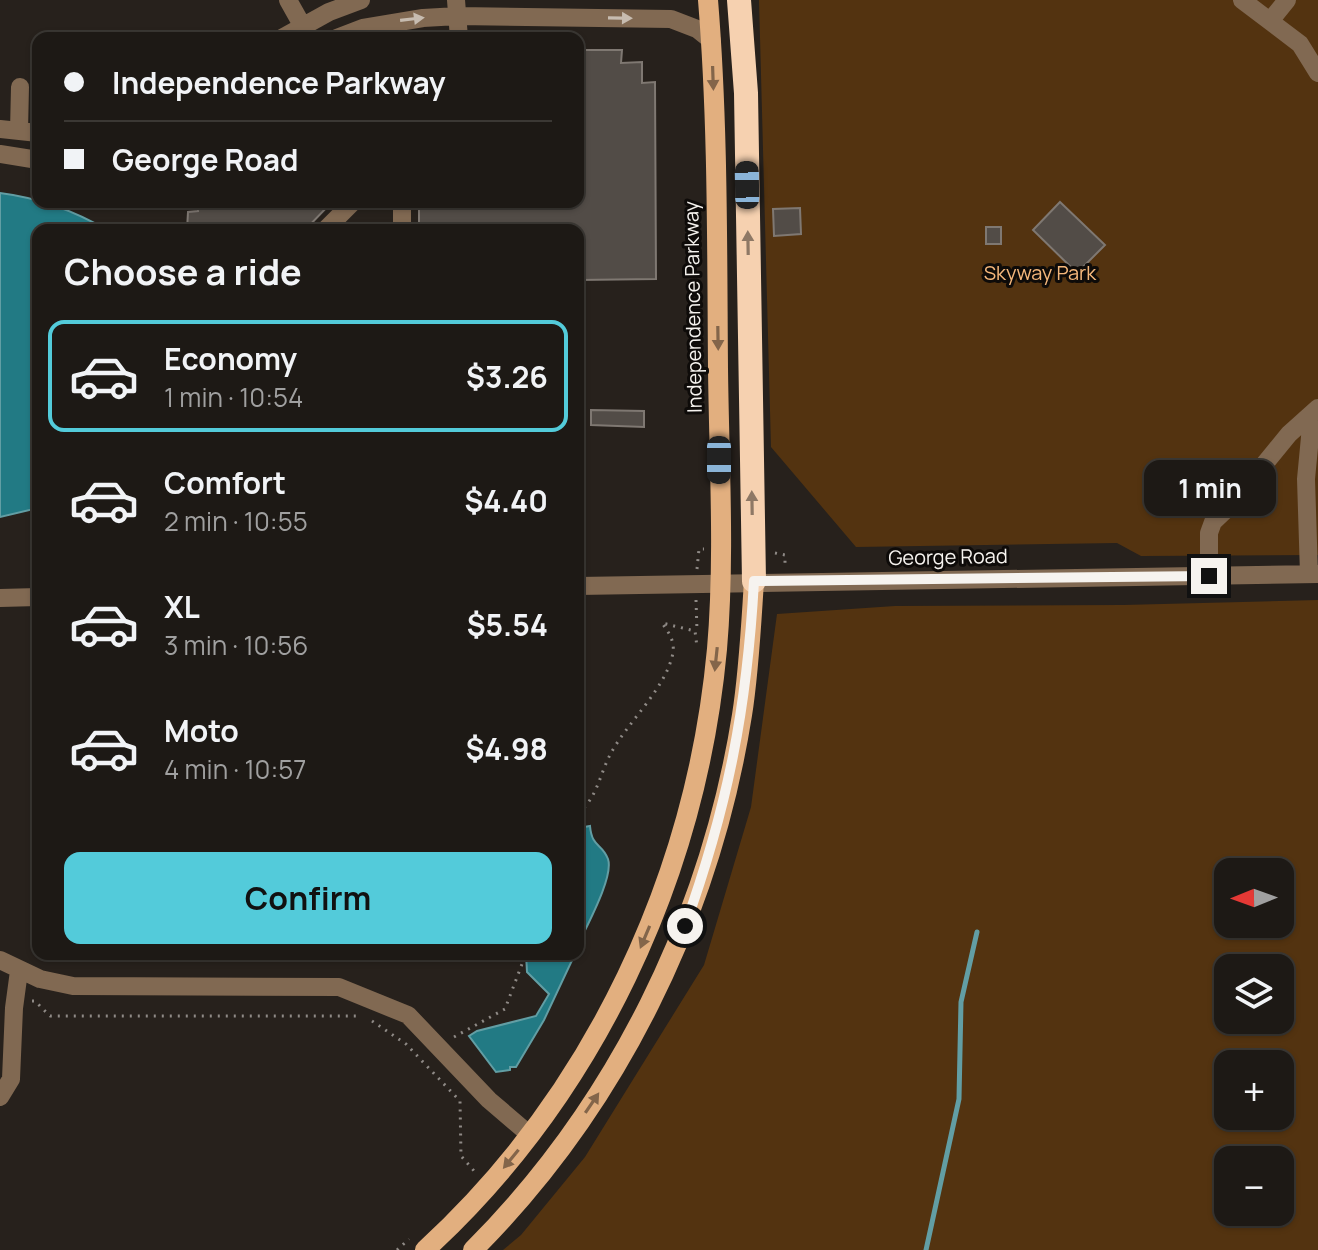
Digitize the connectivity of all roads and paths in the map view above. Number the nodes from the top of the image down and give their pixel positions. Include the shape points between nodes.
1 (288, 0) edge
2 (361, 0) edge
3 (708, 0) edge
4 (739, 0) edge
5 (1242, 0) edge
6 (1287, 0) edge
7 (457, 8) edge
8 (1270, 21) junction
9 (302, 25) junction
10 (291, 32) edge
11 (358, 32) edge
12 (459, 32) edge
13 (712, 41) junction
14 (1318, 73) edge
15 (20, 87) dead end
16 (0, 129) edge
17 (29, 132) edge
18 (0, 154) edge
19 (32, 159) edge
20 (347, 208) edge
21 (331, 224) edge
22 (1315, 412) edge
23 (1313, 574) edge
24 (1209, 576) junction
25 (754, 581) junction
26 (720, 582) junction
27 (584, 586) edge
28 (32, 597) edge
29 (0, 598) edge
30 (699, 656) dead end
31 (584, 808) edge
32 (0, 960) edge
33 (522, 960) edge
34 (19, 971) junction
35 (15, 999) junction
36 (441, 1050) junction
37 (428, 1067) junction
38 (0, 1097) edge
39 (530, 1135) junction
40 (477, 1173) dead end
41 (425, 1250) edge
42 (473, 1250) edge

1 - 9 street
2 - 9 street
3 - 13 main road, Independence Parkway
25 -> 4 highway via 746,93
5 - 8 street
6 - 8 street
11 -> 7 street
7 - 12 street
7 -> 13 street via 671,19
8 - 14 street via 1300,44
9 - 10 street
13 -> 26 main road, Independence Parkway
15 - 17 street
16 - 17 street
18 - 19 street
20 - 21 street
22 - 23 street via 1306,479
22 - 24 street via 1289,434 1213,522
23 - 24 street, George Road
24 - 25 street, George Road
25 - 26 street, George Road
42 -> 25 main road via 529,1189 602,1088 647,1010 685,926 710,854 737,743
26 - 27 street, George Road
26 -> 39 main road, Independence Parkway via 705,737 678,851 620,992
28 - 29 street
30 - 31 path via 695,631 662,623 673,637 673,656 610,755
32 - 34 street
33 - 36 path via 505,1009 458,1033
34 - 35 street
34 - 36 street via 86,987 339,987 408,1015
35 - 37 path via 35,1001 50,1016 365,1016 406,1044
35 - 38 street via 11,1079
36 - 37 path
36 - 39 street
37 - 40 path via 460,1101 461,1156
39 -> 41 main road, Independence Parkway

